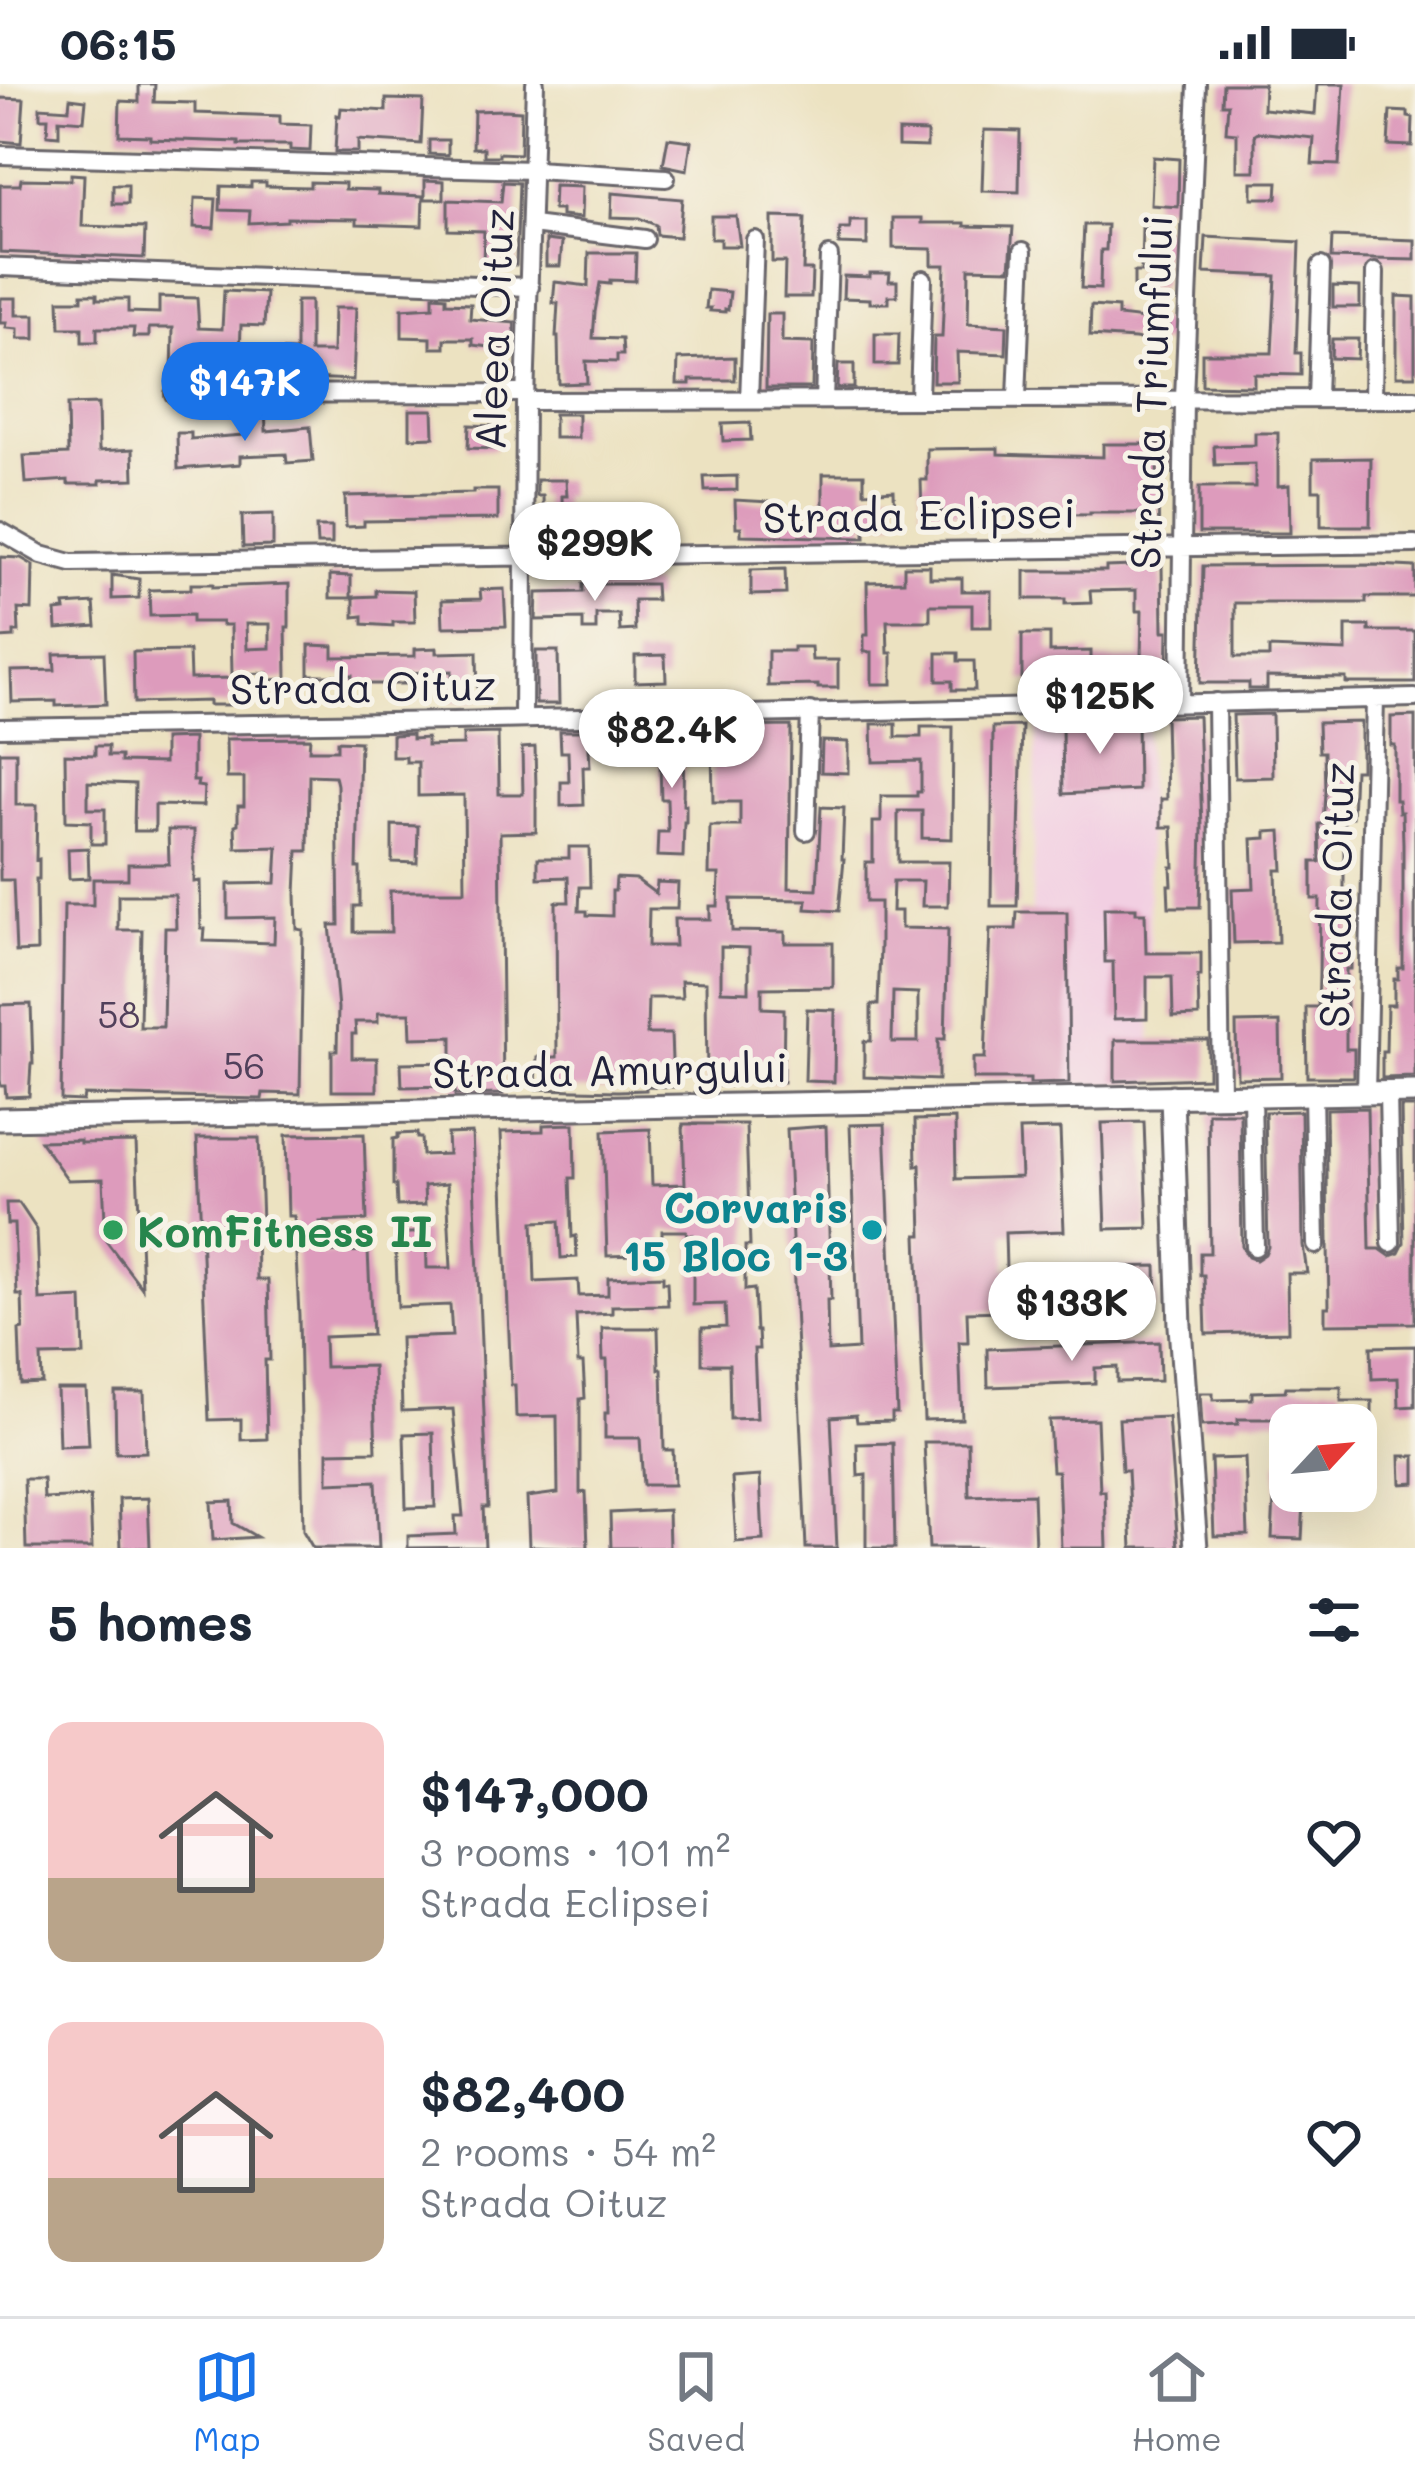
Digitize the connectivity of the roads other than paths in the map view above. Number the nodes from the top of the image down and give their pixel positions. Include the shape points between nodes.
1 (535, 84) edge
2 (1197, 84) edge
3 (0, 155) edge
4 (534, 170) junction
5 (666, 178) dead end
6 (532, 225) junction
7 (645, 239) dead end
8 (755, 240) dead end
9 (1022, 251) dead end
10 (829, 256) dead end
11 (1322, 266) dead end
12 (0, 267) edge
13 (1375, 272) dead end
14 (923, 279) dead end
15 (530, 286) junction
16 (174, 394) dead end
17 (525, 397) junction
18 (920, 398) junction
19 (1017, 398) junction
20 (1184, 398) junction
21 (1317, 399) junction
22 (1373, 399) junction
23 (1415, 399) edge
24 (749, 400) junction
25 (824, 400) junction
26 (0, 531) edge
27 (1415, 544) edge
28 (1180, 547) junction
29 (524, 556) junction
30 (1415, 698) edge
31 (1375, 699) junction
32 (1180, 702) junction
33 (1216, 702) junction
34 (810, 711) junction
35 (523, 719) junction
36 (0, 728) edge
37 (806, 831) dead end
38 (1377, 1092) junction
39 (1415, 1092) edge
40 (1313, 1094) junction
41 (1221, 1095) junction
42 (1252, 1095) junction
43 (1172, 1096) junction
44 (0, 1119) edge
45 (1391, 1243) dead end
46 (1316, 1245) dead end
47 (1255, 1247) dead end
48 (1196, 1548) edge

1 - 4 street, Aleea Oituz
2 - 20 street, Strada Triumfului
3 - 4 street
4 - 5 street
4 - 6 street, Aleea Oituz
6 - 7 street
6 - 15 street, Aleea Oituz
8 - 24 street
9 - 19 street
10 - 25 street
11 - 21 street
12 - 15 street
13 - 22 street
14 - 18 street
15 - 17 street, Aleea Oituz
16 - 17 street
17 - 24 street
17 - 29 street, Aleea Oituz
18 - 19 street
18 - 25 street
19 - 20 street
20 - 21 street
20 - 28 street, Strada Triumfului
21 - 22 street
22 - 23 street
24 - 25 street
26 - 29 street, Strada Eclipsei via 70,562
27 - 28 street, Strada Eclipsei
28 - 29 street, Strada Eclipsei
28 - 32 street, Strada Triumfului
29 - 35 street, Aleea Oituz
30 - 31 street, Strada Oituz
31 - 33 street, Strada Oituz
31 - 38 street, Strada Oituz
32 - 33 street, Strada Oituz
32 - 34 street, Strada Oituz
33 - 41 street
34 - 35 street, Strada Oituz
34 - 37 street
35 - 36 street, Strada Oituz
38 - 39 street, Strada Amurgului
38 - 40 street, Strada Amurgului
38 - 45 street, Strada Oituz
40 - 42 street, Strada Amurgului
40 - 46 street
41 - 42 street, Strada Amurgului
41 - 43 street, Strada Amurgului
42 - 47 street
43 - 44 street, Strada Amurgului
43 - 48 street

